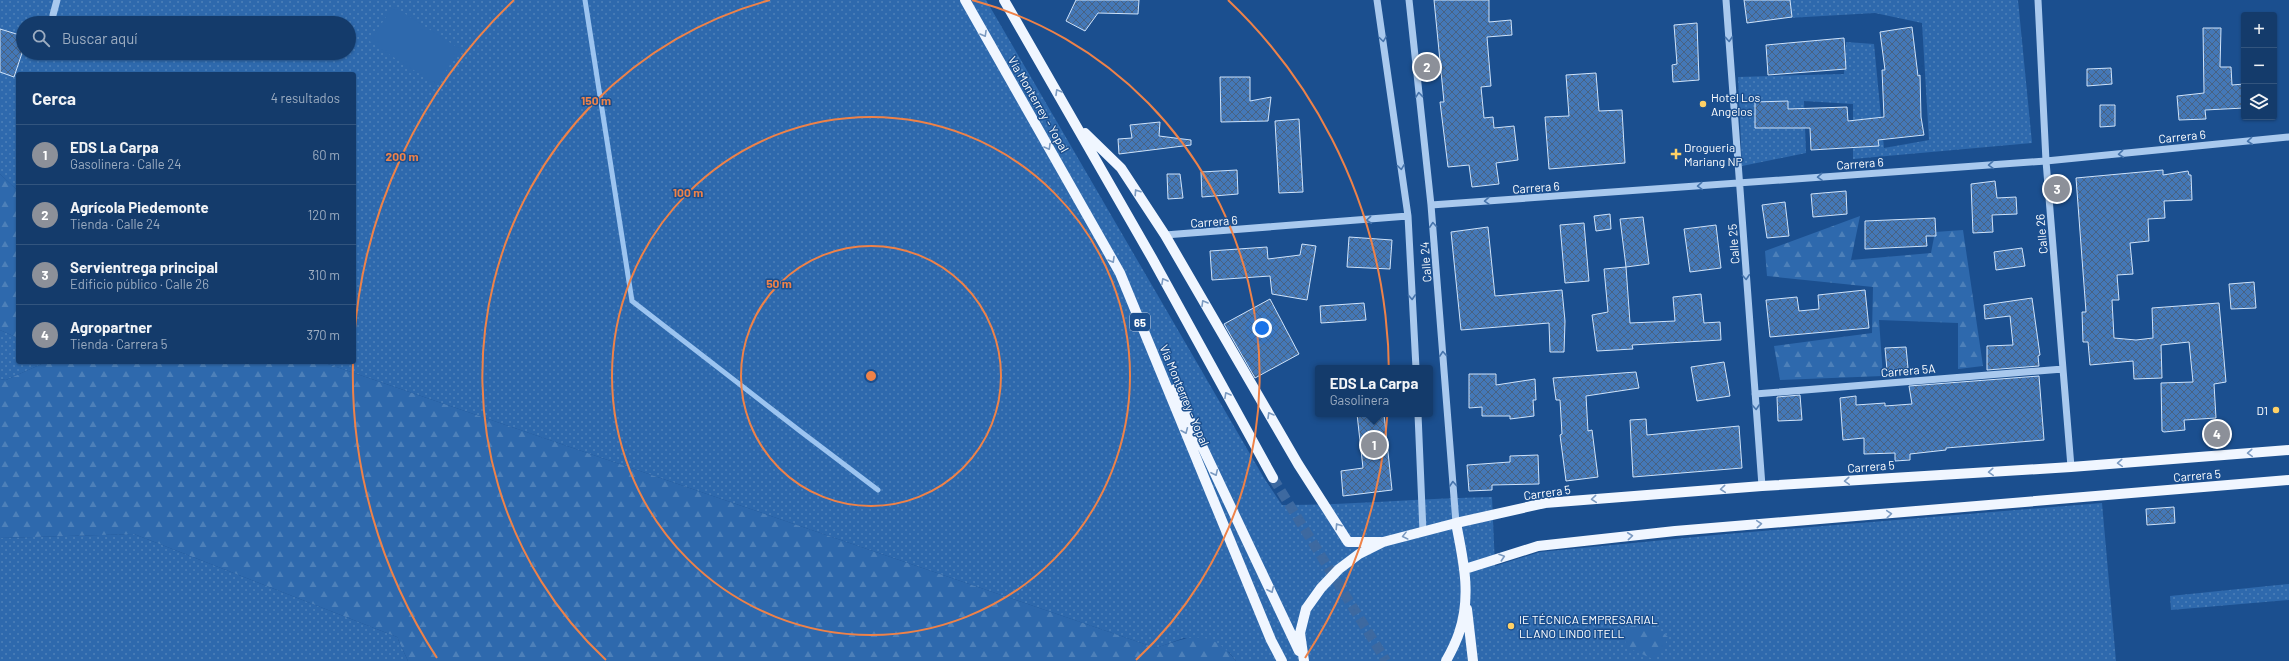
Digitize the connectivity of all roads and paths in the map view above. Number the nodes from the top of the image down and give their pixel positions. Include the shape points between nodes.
1 (57, 0) edge
2 (965, 0) edge
3 (1004, 0) edge
4 (1378, 0) edge
5 (1409, 0) edge
6 (1726, 0) edge
7 (2038, 0) edge
8 (53, 15) dead end
9 (1077, 126) junction
10 (2289, 137) edge
11 (2046, 161) junction
12 (1739, 183) junction
13 (1431, 205) junction
14 (1408, 216) junction
15 (1165, 235) junction
16 (1120, 273) junction
17 (1416, 365) edge
18 (2063, 369) junction
19 (1755, 394) junction
20 (1418, 417) edge
21 (2289, 450) edge
22 (2071, 467) junction
23 (1273, 478) tunnel mouth
24 (2289, 480) edge
25 (1762, 486) junction
26 (1456, 523) junction
27 (1423, 532) junction
28 (1383, 542) junction
29 (1465, 569) junction
30 (1466, 598) junction
31 (1303, 658) edge
32 (1282, 661) edge
33 (1446, 661) edge
34 (1473, 661) edge

1 - 8 street
2 -> 16 main road, Vía Monterrey - Yopal / 65
9 -> 3 main road, Vía Monterrey - Yopal
4 -> 14 street, Calle 24
13 -> 5 street, Calle 24
6 -> 12 street, Calle 25
7 - 11 street, Calle 26
15 -> 9 main road via 1121,168
23 -> 9 main road, Vía Monterrey - Yopal
10 -> 11 street, Carrera 6
11 -> 12 street, Carrera 6
11 - 18 street, Calle 26
12 -> 13 street, Carrera 6
12 -> 19 street, Calle 25
26 -> 13 street, Calle 24
14 -> 15 street, Carrera 6
14 -> 17 street, Calle 24
28 -> 15 main road via 1348,542 1298,464
16 -> 31 main road
16 -> 32 main road, Vía Monterrey - Yopal / 65 via 1271,640
18 - 19 street, Carrera 5A
18 - 22 street, Calle 26
19 -> 25 street, Calle 25
20 - 27 street
21 -> 22 main road, Carrera 5
22 -> 25 main road, Carrera 5
29 -> 24 main road, Carrera 5 via 1538,546 1683,531
25 -> 26 main road, Carrera 5 via 1545,503
26 - 27 main road, Carrera 5
26 - 29 main road
27 -> 28 main road, Carrera 5
28 - 31 main road via 1359,554 1339,569 1306,609 1300,633
29 - 30 main road
30 - 33 main road via 1460,632
30 - 34 main road

